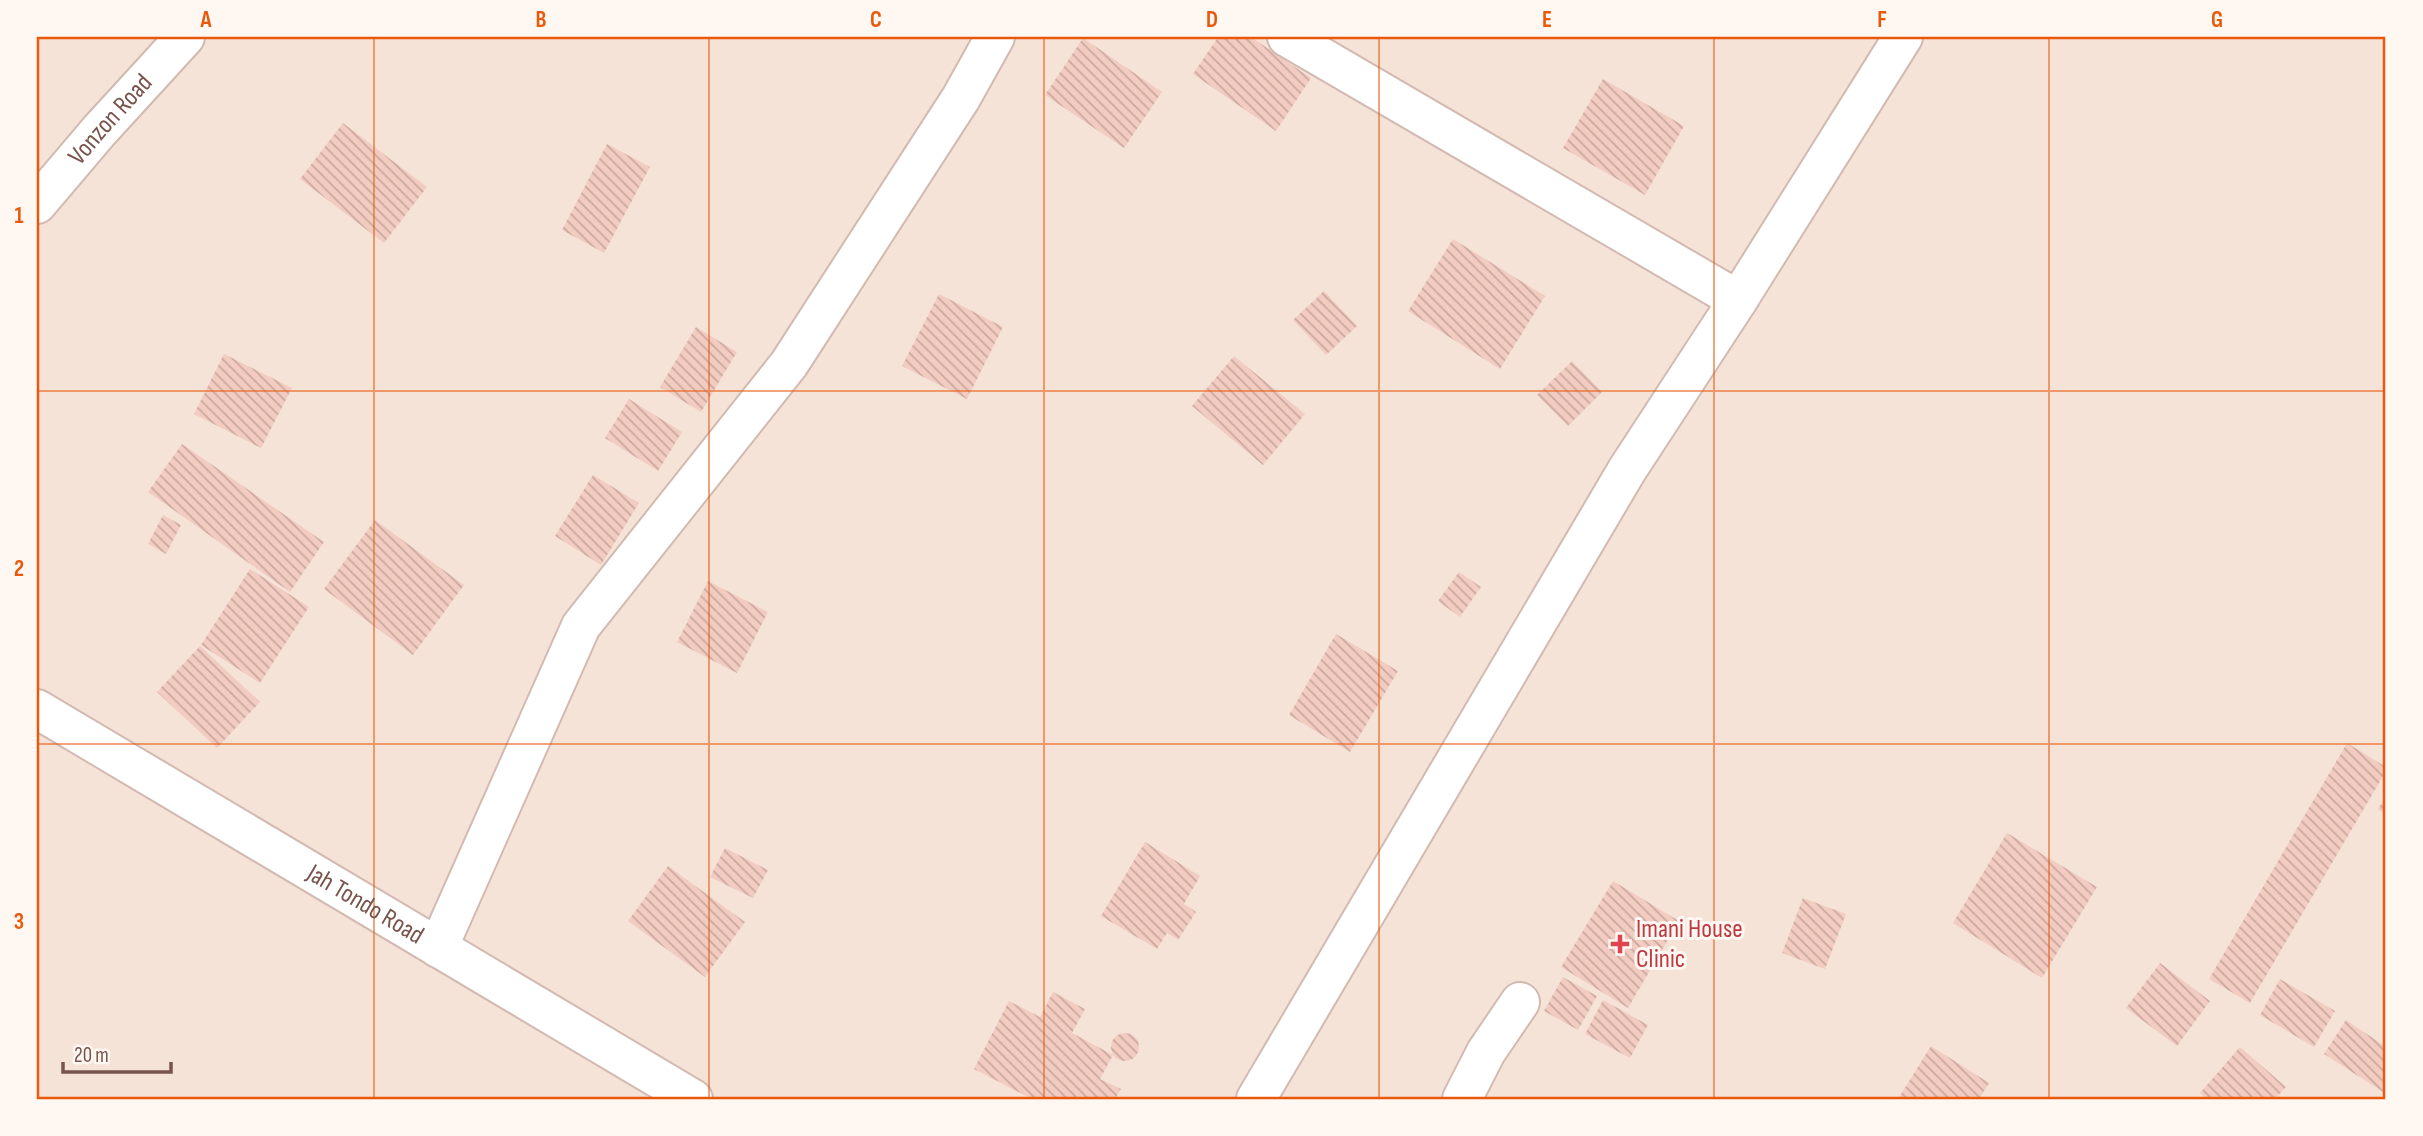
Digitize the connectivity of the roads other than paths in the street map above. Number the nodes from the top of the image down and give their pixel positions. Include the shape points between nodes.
1 (185, 37) edge
2 (995, 37) edge
3 (1287, 37) edge
4 (1903, 37) edge
5 (37, 204) edge
6 (1738, 300) junction
7 (37, 709) edge
8 (439, 948) junction
9 (1520, 1002) dead end
10 (693, 1099) edge
11 (1256, 1099) edge
12 (1462, 1099) edge

1 - 5 street, Vonzon Road
2 - 8 street via 961,98 789,364 581,626
3 - 6 street
4 - 6 street
6 - 11 street via 1627,470
7 - 8 street, Jah Tondo Road
8 - 10 street, Jah Tondo Road
9 - 12 street via 1486,1052

